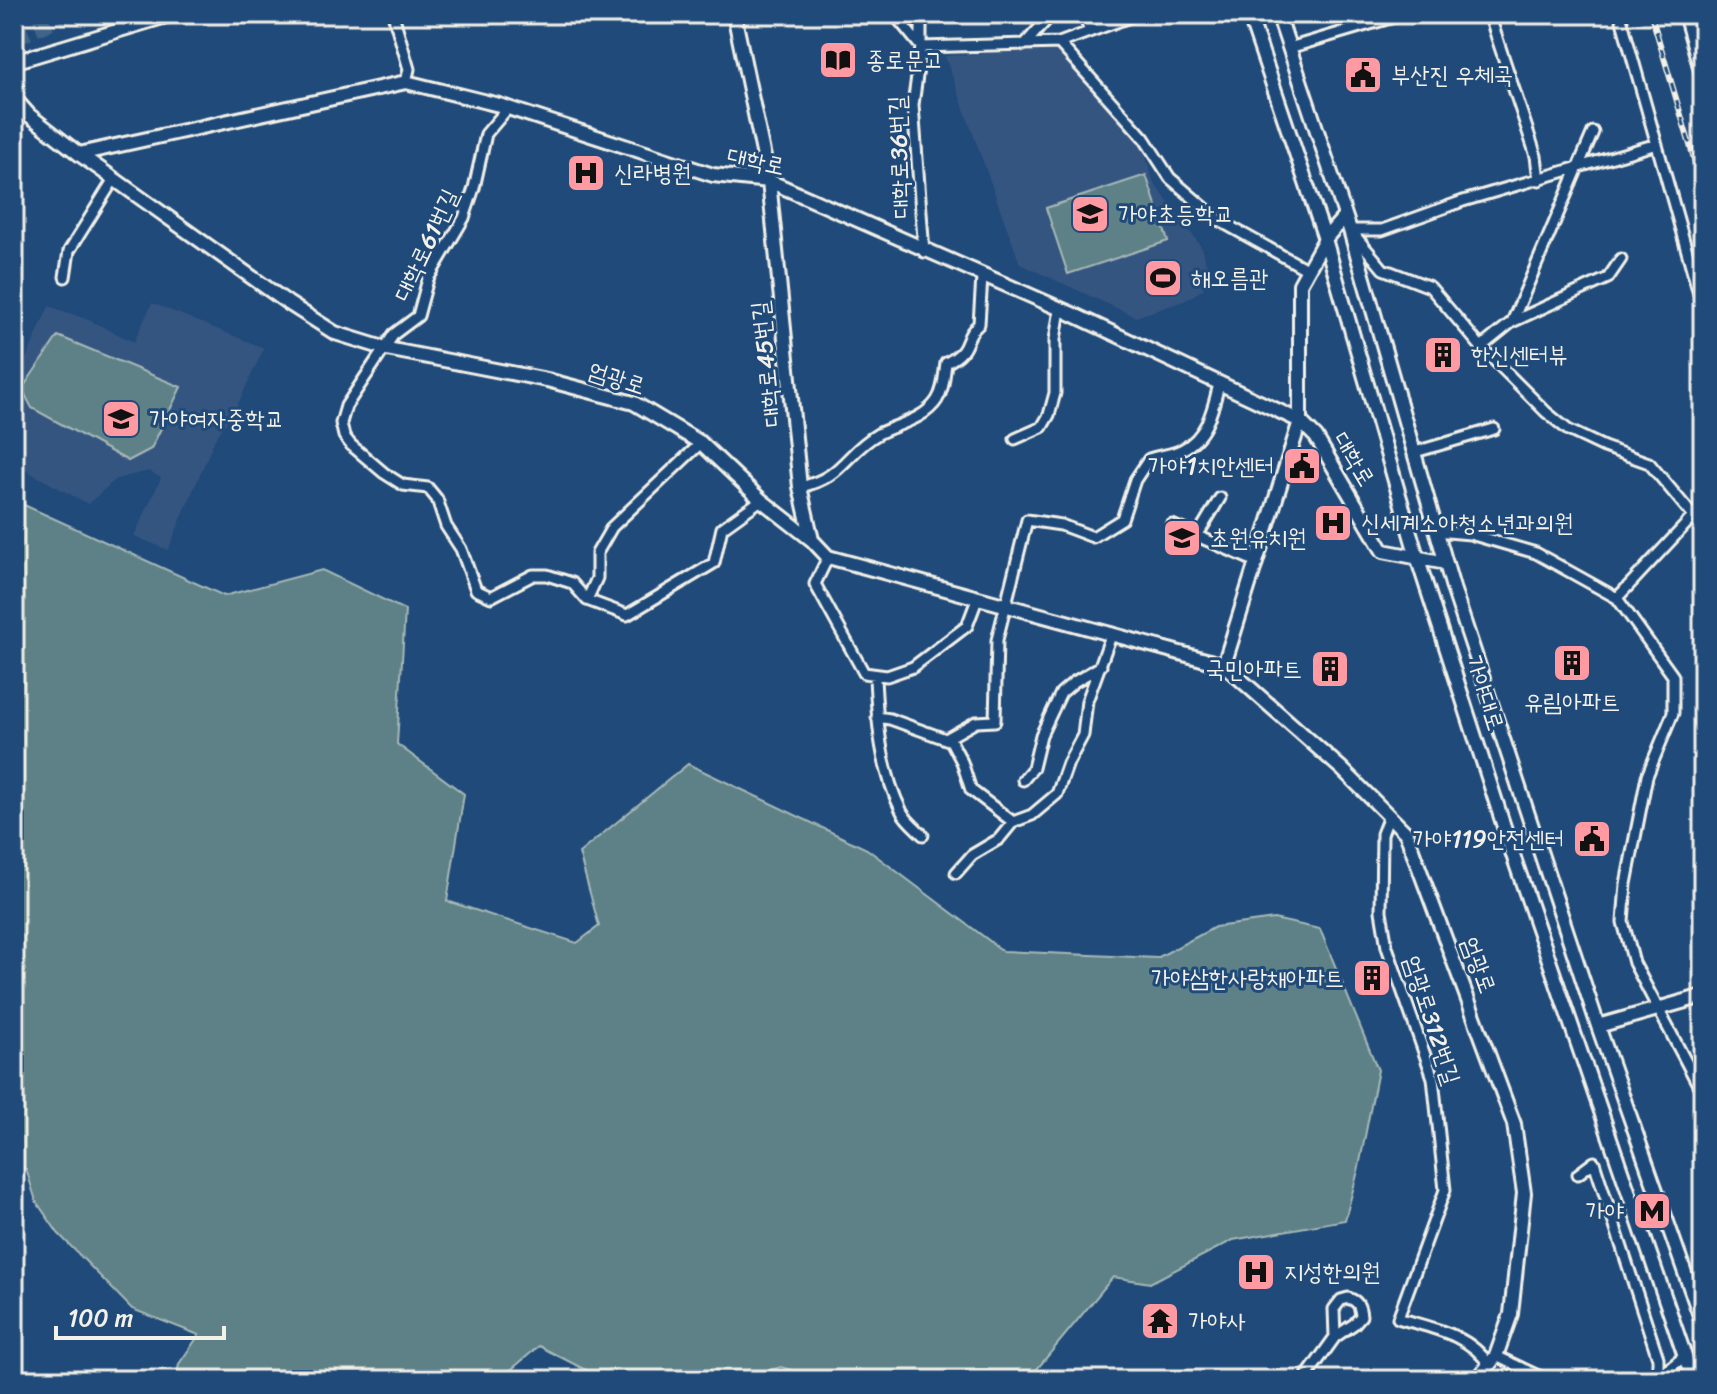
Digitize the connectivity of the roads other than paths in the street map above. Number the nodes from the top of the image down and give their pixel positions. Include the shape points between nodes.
1 (173, 14) edge
2 (393, 14) edge
3 (734, 14) edge
4 (894, 14) edge
5 (921, 14) edge
6 (1052, 14) edge
7 (1083, 14) edge
8 (1138, 14) edge
9 (1249, 14) edge
10 (1278, 14) edge
11 (1404, 14) edge
12 (1620, 14) edge
13 (1685, 14) edge
14 (1492, 23) dead end
15 (1090, 31) junction
16 (1059, 43) junction
17 (1024, 45) junction
18 (921, 47) junction
19 (1289, 48) junction
20 (16, 61) edge
21 (1703, 77) edge
22 (406, 82) junction
23 (14, 98) edge
24 (508, 108) junction
25 (1593, 132) dead end
26 (1657, 144) junction
27 (79, 154) junction
28 (1576, 169) junction
29 (114, 179) junction
30 (1539, 180) junction
31 (769, 181) junction
32 (1345, 216) junction
33 (1350, 230) junction
34 (1325, 239) junction
35 (924, 252) junction
36 (1621, 259) dead end
37 (1308, 270) junction
38 (65, 277) dead end
39 (982, 277) junction
40 (1703, 308) edge
41 (1060, 309) junction
42 (1512, 322) junction
43 (1481, 347) junction
44 (387, 349) junction
45 (1219, 384) junction
46 (1300, 421) junction
47 (1494, 429) dead end
48 (1015, 439) dead end
49 (701, 443) junction
50 (1415, 452) junction
51 (800, 487) junction
52 (1220, 498) dead end
53 (761, 500) junction
54 (1703, 506) edge
55 (1694, 517) junction
56 (1172, 525) dead end
57 (1436, 531) junction
58 (1197, 536) junction
59 (812, 540) junction
60 (828, 557) junction
61 (1417, 557) junction
62 (1258, 558) junction
63 (1446, 563) junction
64 (978, 597) junction
65 (1617, 598) junction
66 (587, 600) junction
67 (1005, 604) junction
68 (1112, 633) junction
69 (1224, 665) junction
70 (1101, 666) junction
71 (875, 677) junction
72 (877, 717) junction
73 (946, 739) junction
74 (1023, 780) dead end
75 (1389, 816) junction
76 (1013, 822) junction
77 (923, 835) dead end
78 (956, 873) dead end
79 (1703, 996) edge
80 (1656, 1009) junction
81 (1598, 1026) junction
82 (1703, 1094) edge
83 (1578, 1174) dead end
84 (1703, 1324) edge
85 (1335, 1337) junction
86 (1685, 1356) junction
87 (1492, 1360) junction
88 (1656, 1378) edge
89 (1304, 1380) edge
90 (1477, 1380) edge
91 (1547, 1380) edge
92 (1693, 1380) edge

1 - 20 main road
2 - 22 street via 409,69
3 - 31 main road, 대학로45번길
4 - 18 street
5 - 18 street, 대학로36번길
6 - 17 street
7 - 15 street
8 - 15 street
9 - 34 main road, 가야대로
10 - 19 main road, 가야대로
11 - 19 street
12 - 26 street
13 - 21 main road
14 - 30 street via 1536,156
15 - 16 street
16 - 17 street
16 - 37 street via 1144,138 1170,178 1220,221
17 - 18 street
18 - 35 street, 대학로36번길 via 913,105
19 - 32 main road, 가야대로
22 - 24 main road, 대학로
22 - 27 main road, 대학로
23 - 27 main road, 엄광로
24 - 31 main road, 대학로 via 713,175
24 - 44 street, 대학로61번길 via 486,134 464,218 428,279 418,316 394,334
25 - 28 street
26 - 28 street
26 - 40 street
27 - 29 main road, 엄광로
28 - 30 street
28 - 42 street
29 - 38 street via 69,251
29 - 44 main road, 엄광로 via 311,319 335,333
30 - 33 street via 1382,230
31 - 35 main road, 대학로
31 - 51 main road, 대학로45번길
32 - 33 main road, 가야대로
32 - 34 main road, 대학로
33 - 43 street via 1383,269 1430,287
33 - 50 main road, 가야대로
34 - 37 main road, 대학로
34 - 61 main road, 가야대로
35 - 39 main road, 대학로
36 - 42 street via 1608,278
37 - 46 main road, 대학로 via 1300,284
39 - 41 main road, 대학로
39 - 51 street via 979,324 959,356 946,363 936,402 910,422 878,434 830,477
41 - 45 main road, 대학로
41 - 48 street via 1049,415 1042,427
42 - 43 street
43 - 55 street via 1568,430 1649,463
44 - 49 main road, 엄광로 via 634,403
44 - 66 street, 대학로61번길 via 346,406 341,423 355,450 403,485 428,488 476,590 491,597 533,575 547,575 572,583
45 - 46 main road, 대학로
45 - 67 street via 1213,413 1197,439 1179,452 1149,459 1135,480 1122,519 1109,529 1093,537 1027,520
46 - 61 main road, 대학로 via 1316,437 1383,551
46 - 62 main road, 대학로
47 - 50 street
49 - 53 main road, 엄광로
49 - 66 street via 612,527 597,553 597,578
50 - 57 main road, 가야대로
51 - 59 main road, 대학로45번길
52 - 58 street
53 - 59 main road, 엄광로
53 - 66 street via 722,528 714,563 627,615
54 - 55 street
55 - 65 street
56 - 58 street
57 - 63 main road, 가야대로
57 - 65 street via 1470,534 1536,553
58 - 62 street
59 - 60 main road, 엄광로
60 - 64 main road, 엄광로
60 - 71 street via 815,584 864,673
61 - 63 main road, 대학로
61 - 86 main road, 가야대로
62 - 69 main road
63 - 81 main road, 가야대로
64 - 67 main road, 엄광로
64 - 71 street via 967,626 913,667
65 - 80 street via 1673,676 1673,713 1647,776 1623,922 1634,963
67 - 68 main road, 엄광로
67 - 73 street via 997,640 995,721 976,722
68 - 69 main road, 엄광로
68 - 70 street
69 - 75 main road, 엄광로
70 - 74 street via 1061,693 1041,735 1033,768
70 - 76 street via 1087,701 1083,735 1057,794 1032,815
71 - 72 street
72 - 73 street
72 - 77 street via 888,774 903,814
73 - 76 street via 962,762 971,790
75 - 87 main road, 엄광로 via 1406,833 1514,1124 1524,1193 1511,1314
75 - 87 street, 엄광로312번길 via 1382,834 1381,911 1387,947 1433,1078 1445,1190 1398,1318 1463,1339
76 - 78 street
79 - 80 main road
80 - 81 main road
80 - 82 street
81 - 84 main road, 가야대로
83 - 88 street via 1594,1162 1658,1358
85 - 85 street via 1361,1316 1359,1305 1348,1298 1334,1309
85 - 89 street
86 - 88 street
86 - 92 main road, 가야대로
87 - 90 main road, 엄광로
87 - 91 street

